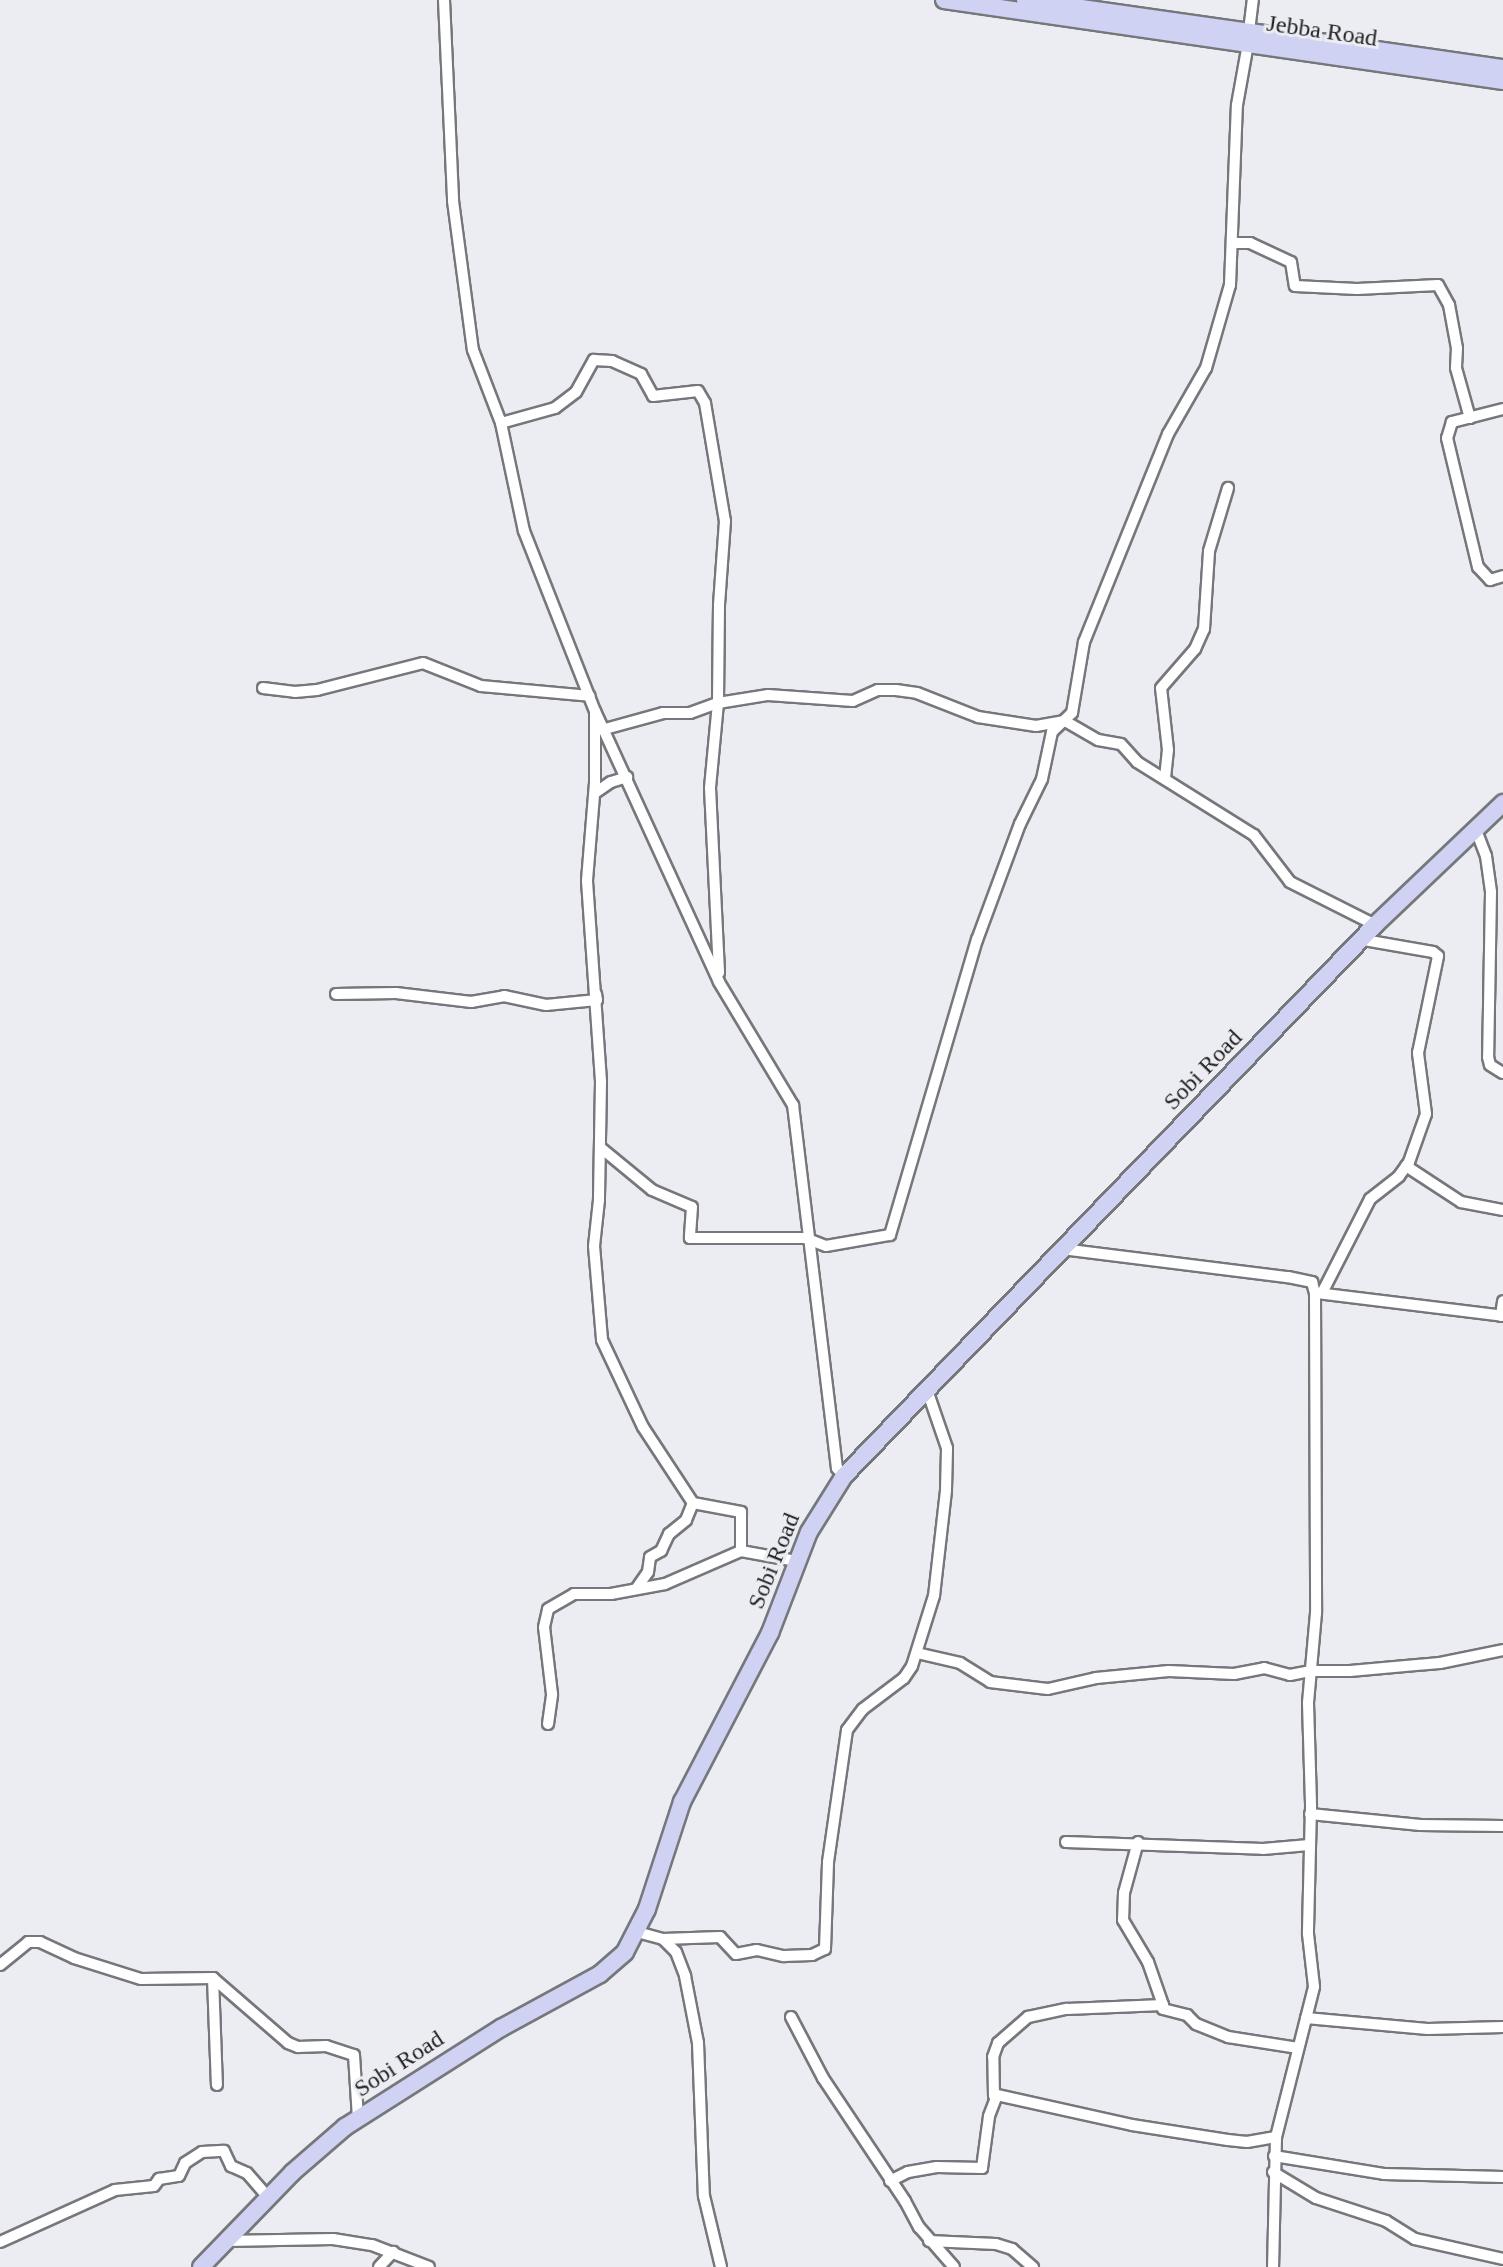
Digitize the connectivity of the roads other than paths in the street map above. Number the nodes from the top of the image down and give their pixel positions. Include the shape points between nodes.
1 (444, 0) edge
2 (944, 0) edge
3 (1025, 0) edge
4 (1253, 0) edge
5 (1249, 38) junction
6 (1503, 68) edge
7 (1503, 81) edge
8 (1234, 243) junction
9 (1503, 409) edge
10 (1470, 418) junction
11 (501, 423) junction
12 (1228, 488) dead end
13 (1503, 576) edge
14 (263, 688) dead end
15 (590, 696) junction
16 (718, 703) junction
17 (595, 711) junction
18 (1065, 721) junction
19 (605, 729) junction
20 (627, 777) junction
21 (1165, 778) junction
22 (595, 793) junction
23 (1503, 803) edge
24 (1476, 830) junction
25 (1375, 925) junction
26 (1364, 940) junction
27 (719, 982) junction
28 (336, 994) dead end
29 (597, 1000) junction
30 (1503, 1073) edge
31 (601, 1148) junction
32 (1406, 1166) junction
33 (1503, 1210) edge
34 (811, 1242) junction
35 (1061, 1249) junction
36 (1318, 1293) junction
37 (1503, 1301) edge
38 (1502, 1316) edge
39 (927, 1390) junction
40 (844, 1476) junction
41 (693, 1503) junction
42 (741, 1551) junction
43 (796, 1561) junction
44 (636, 1589) junction
45 (1503, 1650) edge
46 (917, 1653) junction
47 (1310, 1671) junction
48 (548, 1724) dead end
49 (1310, 1814) junction
50 (1503, 1826) edge
51 (1066, 1842) dead end
52 (1138, 1842) junction
53 (1309, 1845) junction
54 (637, 1932) junction
55 (663, 1939) junction
56 (0, 1965) edge
57 (213, 1978) junction
58 (1163, 2005) junction
59 (791, 2017) dead end
60 (1306, 2018) junction
61 (1503, 2027) edge
62 (1298, 2048) junction
63 (217, 2085) dead end
64 (994, 2096) junction
65 (358, 2119) junction
66 (1276, 2137) junction
67 (1274, 2156) junction
68 (1273, 2172) junction
69 (1503, 2177) edge
70 (890, 2181) junction
71 (267, 2196) junction
72 (226, 2241) junction
73 (929, 2241) junction
74 (0, 2242) edge
75 (393, 2252) junction
76 (1503, 2259) edge
77 (207, 2264) edge
78 (379, 2267) edge
79 (429, 2267) edge
80 (721, 2267) edge
81 (954, 2267) edge
82 (1033, 2267) edge
83 (1273, 2267) edge

1 - 11 street via 453,201 473,350
2 - 5 highway, Jebba Road
3 - 5 highway
4 - 5 street
5 - 6 highway
5 - 7 highway, Jebba Road
5 - 8 street via 1237,105
8 - 10 street via 1250,243 1291,262 1295,286 1438,285 1449,305 1456,368
8 - 18 street via 1230,285 1206,368 1168,434 1084,642 1072,713
9 - 10 street
10 - 13 street via 1448,424 1447,438 1478,567 1490,580
11 - 15 street via 524,531
11 - 16 street via 555,408 576,392 594,360 612,361 641,374 653,396 698,391 705,403 725,521
12 - 21 street via 1209,551 1204,629 1195,649 1161,688 1168,750
14 - 15 street via 317,690 423,663 481,686
15 - 17 street
16 - 18 street via 778,695 853,701 878,690 905,690 978,717 1036,726
16 - 19 street
16 - 27 street via 710,788
17 - 19 street
17 - 22 street
18 - 21 street via 1098,740 1121,744 1137,762
18 - 34 street via 1052,732 1042,779 977,940 890,1235 826,1246
19 - 20 street
20 - 22 street
20 - 27 street
21 - 25 street via 1254,835 1290,882
22 - 29 street via 587,881
23 - 24 highway, Sobi Road
24 - 25 highway, Sobi Road
24 - 30 street via 1491,892 1488,1057 1490,1065
25 - 26 highway, Sobi Road
26 - 32 street via 1438,956 1418,1053 1426,1114
26 - 35 highway, Sobi Road
27 - 34 street via 793,1105
28 - 29 street via 396,993 471,1002 504,996 546,1005
29 - 31 street
31 - 34 street via 652,1190 692,1207 690,1238
31 - 41 street via 594,1246 602,1340 643,1427
32 - 33 street via 1461,1202
32 - 36 street via 1370,1199
34 - 40 street via 837,1468
35 - 36 street via 1288,1277 1312,1282
35 - 39 highway, Sobi Road
36 - 38 street
36 - 47 street via 1317,1601
37 - 38 street
39 - 40 highway, Sobi Road
39 - 46 street via 947,1448 946,1490 934,1596
40 - 43 highway, Sobi Road
41 - 42 street via 741,1512
41 - 44 street via 686,1520 650,1557 648,1572
42 - 43 street
42 - 44 street via 695,1574
43 - 54 highway, Sobi Road via 770,1633 682,1802
44 - 48 street via 574,1594 548,1609
45 - 47 street via 1413,1666
46 - 47 street via 960,1663 990,1682 1048,1689 1169,1671
46 - 55 street via 904,1678 863,1709 847,1730 828,1862 825,1949 812,1955 757,1950 736,1954 720,1937
47 - 49 street
49 - 50 street via 1420,1825
49 - 53 street
51 - 52 street
52 - 53 street via 1263,1849
52 - 58 street via 1124,1893 1123,1920 1148,1962
53 - 60 street via 1308,1934 1315,1975
54 - 55 street
54 - 65 highway, Sobi Road via 625,1952 600,1974 501,2028
55 - 80 street via 680,1962 698,2043 704,2196
56 - 57 street via 28,1942 40,1942 141,1979
57 - 63 street
57 - 65 street via 288,2043 354,2055
58 - 62 street via 1228,2037
58 - 64 street via 1067,2009 1028,2017 998,2043
59 - 70 street via 823,2078
60 - 61 street via 1428,2029
60 - 62 street
62 - 66 street
64 - 66 street via 1228,2140
64 - 70 street via 982,2168 937,2167
65 - 71 highway, Sobi Road
66 - 67 street
67 - 68 street
67 - 69 street via 1384,2174
68 - 76 street via 1316,2198 1386,2221 1415,2239
68 - 83 street
70 - 73 street
71 - 72 highway, Sobi Road
71 - 74 street via 247,2173 231,2166 224,2151 202,2152 185,2163 179,2176 159,2179 154,2186 115,2190
72 - 75 street via 333,2239
72 - 77 highway, Sobi Road
73 - 81 street
73 - 82 street via 996,2244 1012,2249
75 - 78 street
75 - 79 street

